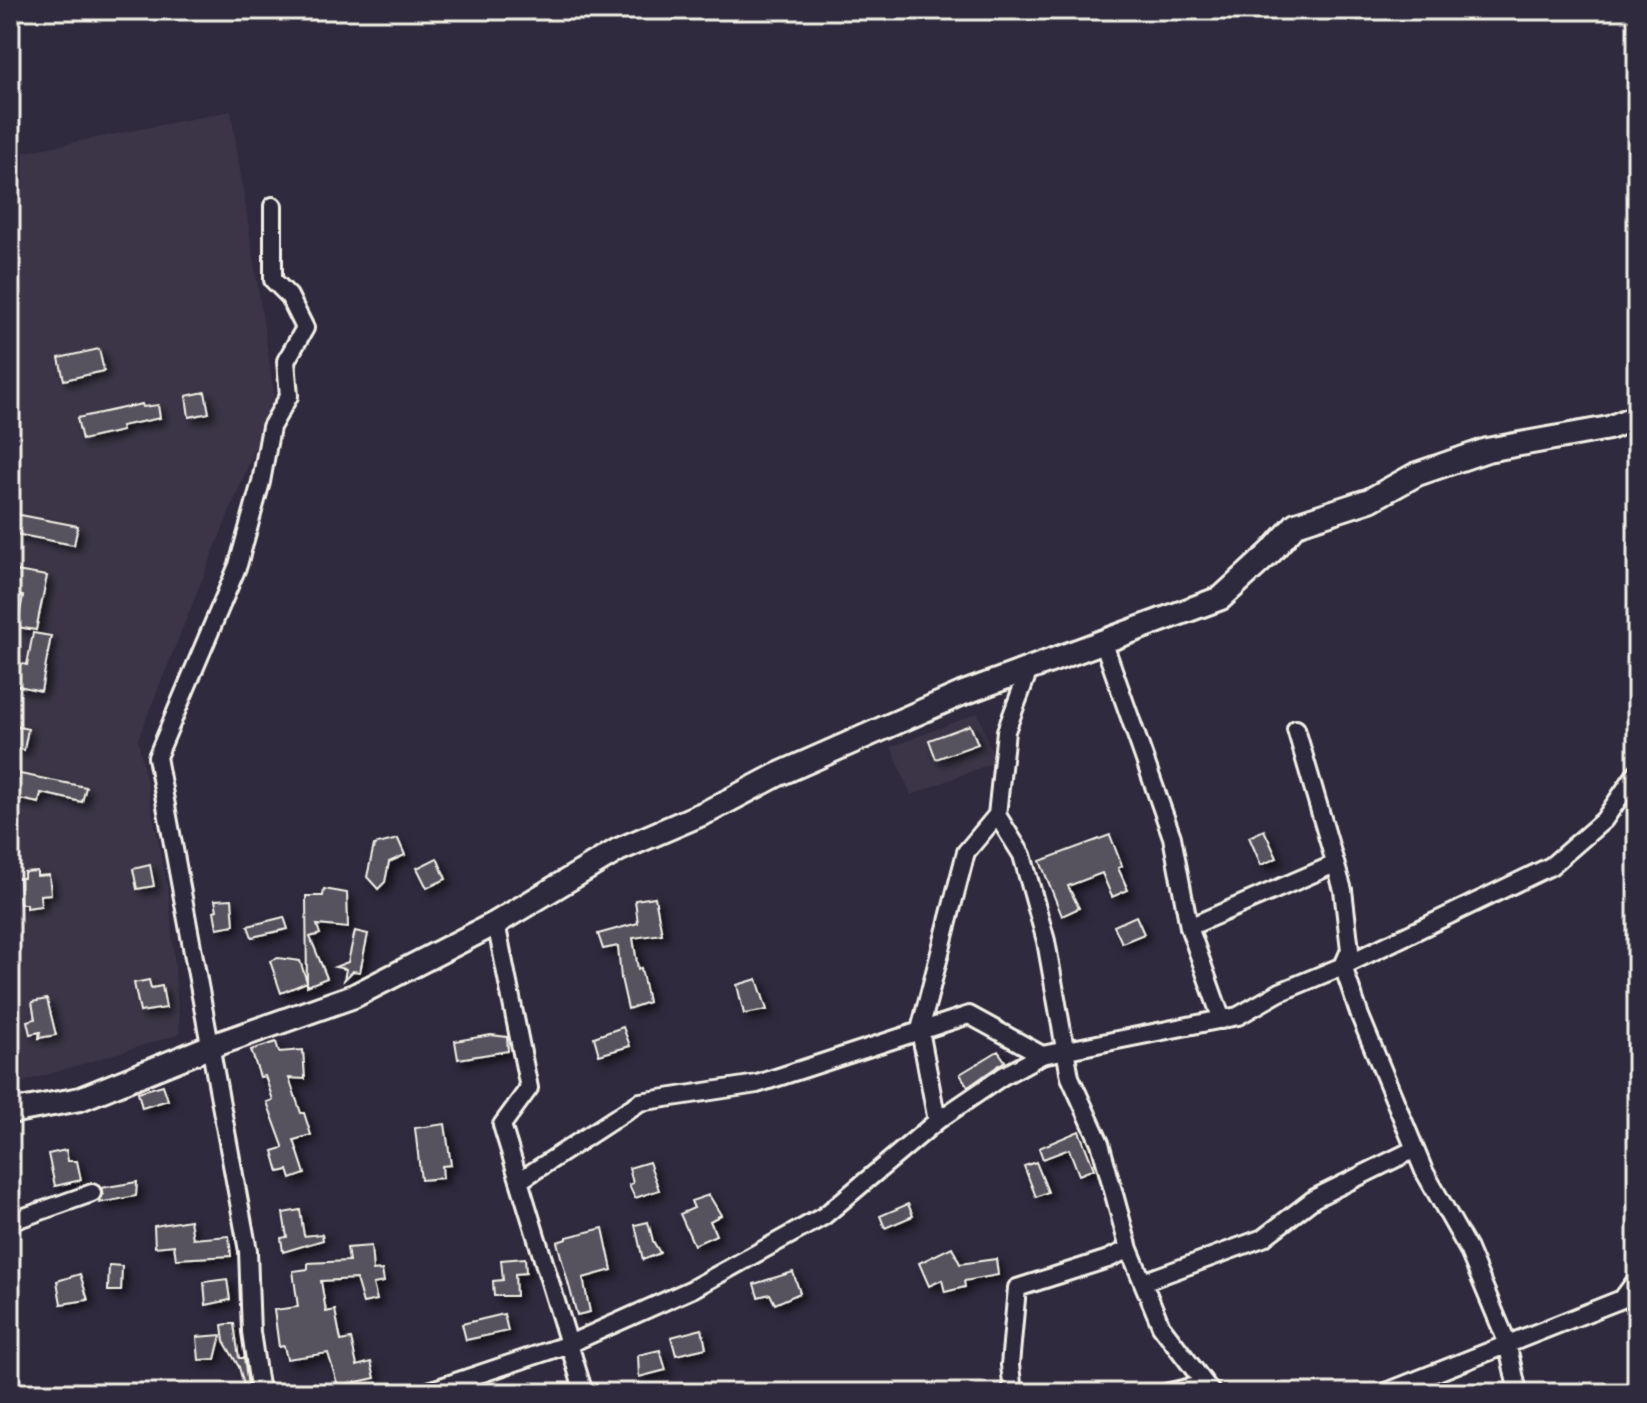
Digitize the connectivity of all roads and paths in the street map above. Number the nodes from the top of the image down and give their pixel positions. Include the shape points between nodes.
1 (273, 206) dead end
2 (1637, 416) edge
3 (1103, 641) junction
4 (1030, 667) junction
5 (1296, 729) dead end
6 (1637, 772) edge
7 (997, 815) junction
8 (1335, 864) junction
9 (496, 923) junction
10 (1189, 927) junction
11 (1343, 966) junction
12 (1222, 1020) junction
13 (920, 1030) junction
14 (209, 1047) junction
15 (1065, 1050) junction
16 (1042, 1055) junction
17 (10, 1112) edge
18 (937, 1121) junction
19 (1415, 1149) junction
20 (519, 1181) junction
21 (92, 1193) dead end
22 (10, 1222) edge
23 (1129, 1249) junction
24 (1637, 1279) edge
25 (1143, 1282) junction
26 (1507, 1342) junction
27 (569, 1344) junction
28 (1209, 1389) edge
29 (260, 1393) edge
30 (423, 1393) edge
31 (584, 1393) edge
32 (1013, 1393) edge
33 (1165, 1393) edge
34 (1384, 1393) edge
35 (1518, 1393) edge

1 - 14 street via 273,280 289,296 305,328 286,361 289,396 271,427 238,565 157,757
2 - 3 main road via 1609,428 1487,450 1417,474 1370,500 1296,524 1221,598
3 - 4 main road
3 - 10 street via 1172,837
4 - 7 street via 1006,731
4 - 9 main road via 618,850
5 - 8 street
6 - 11 street via 1604,820 1551,866
7 - 13 street via 966,852
7 - 15 street via 1022,855 1046,941
8 - 10 street
8 - 11 street via 1350,950
9 - 14 main road via 354,996
9 - 20 street via 529,1088 502,1125
10 - 12 street
11 - 12 street
11 - 19 street
12 - 15 street
13 - 16 street via 969,1015
13 - 18 street
13 - 20 street via 757,1084 640,1102
14 - 17 main road via 80,1099
14 - 29 street via 248,1251
15 - 16 street
15 - 23 street via 1070,1077 1100,1143
16 - 18 street
18 - 27 street via 824,1216 692,1289
19 - 25 street via 1315,1198 1263,1238
19 - 26 street via 1468,1249
20 - 27 street
21 - 22 street
23 - 25 street
23 - 32 street via 1017,1288 1010,1365
24 - 26 street via 1622,1299
25 - 28 street via 1161,1326
26 - 34 street
26 - 35 street
27 - 30 street
27 - 31 street
28 - 33 street

